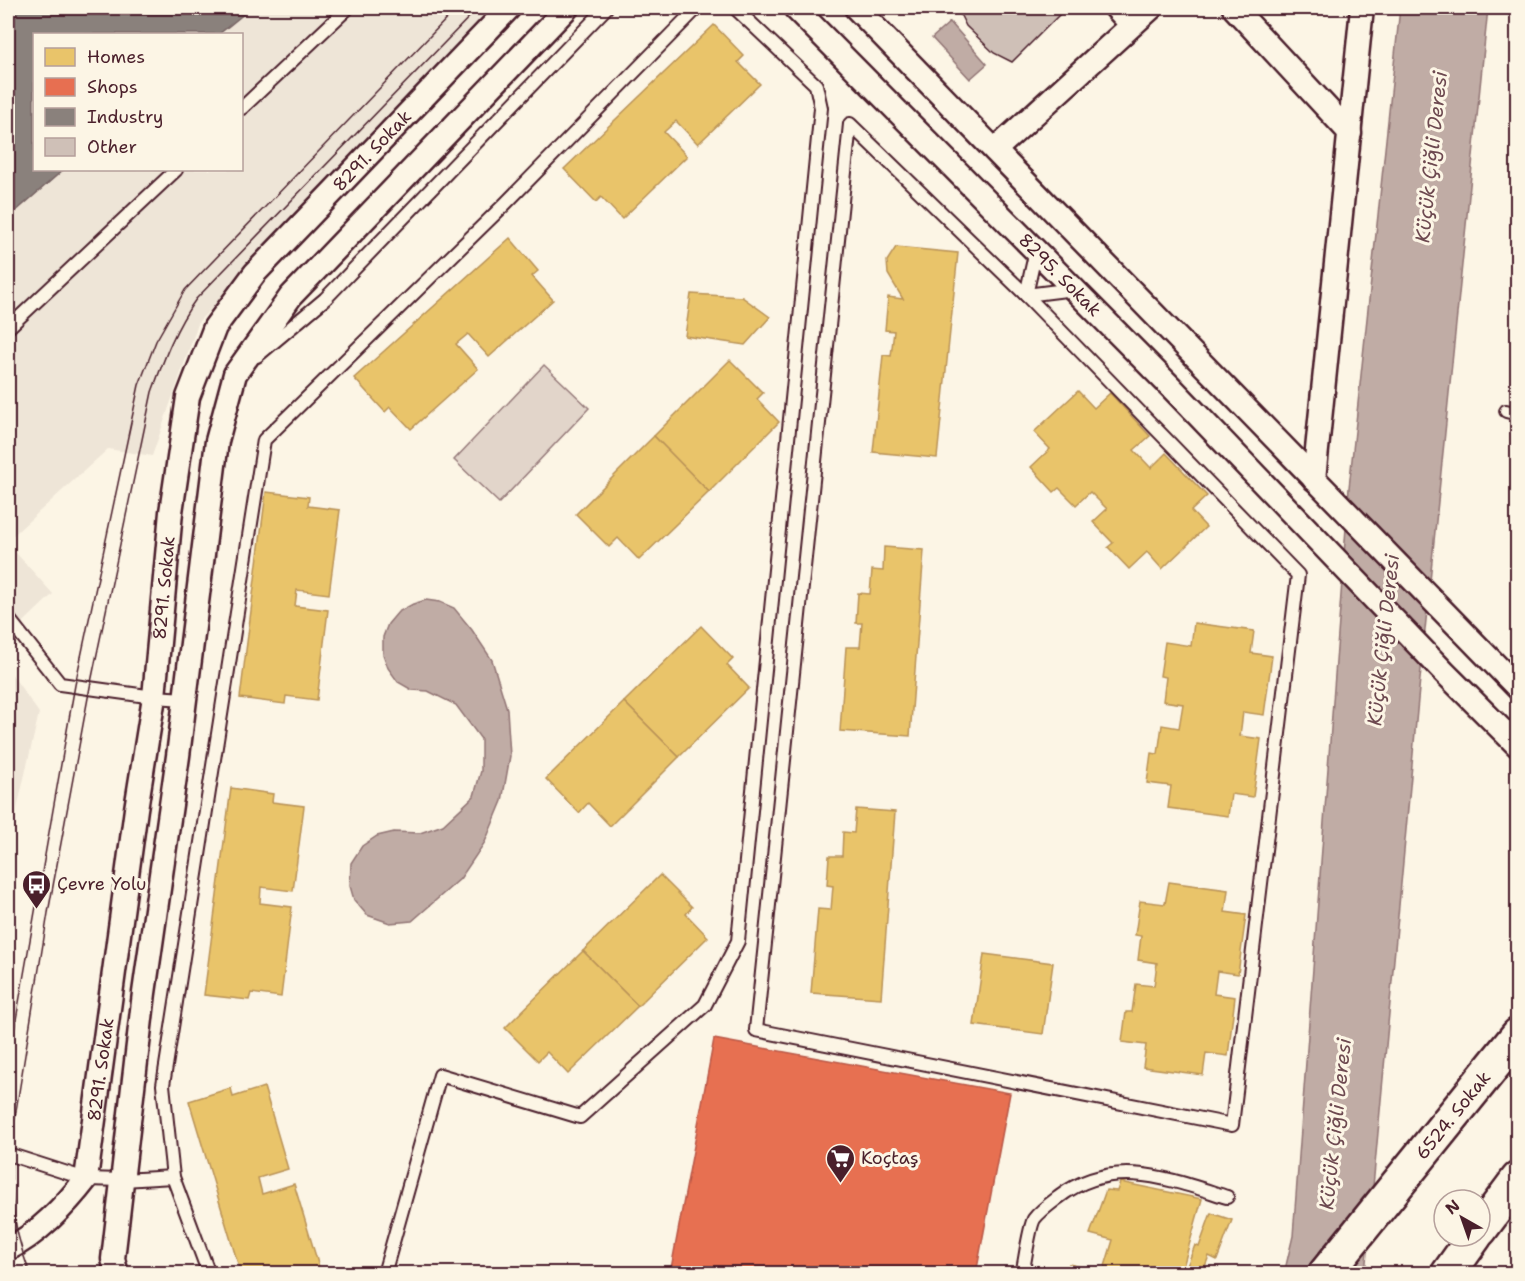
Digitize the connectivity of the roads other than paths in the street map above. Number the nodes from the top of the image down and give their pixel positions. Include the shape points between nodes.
1 (348, 8) edge
2 (509, 8) edge
3 (567, 8) edge
4 (606, 8) edge
5 (697, 8) edge
6 (735, 8) edge
7 (795, 8) edge
8 (856, 8) edge
9 (1116, 8) edge
10 (1151, 8) edge
11 (1234, 8) edge
12 (1362, 8) edge
13 (1132, 25) junction
14 (243, 107) edge
15 (1350, 133) junction
16 (995, 150) junction
17 (175, 171) edge
18 (1036, 250) junction
19 (1074, 289) junction
20 (1026, 295) junction
21 (8, 328) edge
22 (235, 374) junction
23 (1314, 479) junction
24 (8, 618) edge
25 (1518, 688) edge
26 (154, 697) junction
27 (185, 699) junction
28 (1518, 746) edge
29 (1518, 1035) edge
30 (8, 1154) edge
31 (173, 1177) junction
32 (86, 1179) junction
33 (1518, 1179) edge
34 (123, 1180) junction
35 (1227, 1197) dead end
36 (1492, 1214) edge
37 (1466, 1248) edge
38 (8, 1249) edge
39 (117, 1274) edge
40 (209, 1274) edge
41 (384, 1274) edge
42 (1022, 1274) edge
43 (1325, 1274) edge
44 (1448, 1274) edge

1 - 14 lane
2 - 26 street, 8291. Sokak via 255,273 215,327 188,397 171,512
3 - 22 street, 8291. Sokak via 291,296
4 - 22 lane via 325,299
5 - 31 lane via 504,205 264,440 163,1085
6 - 41 lane via 816,85 821,108 738,941 705,1005 580,1117 440,1075
7 - 18 street, 8295. Sokak
8 - 16 street
9 - 13 street
10 - 13 street
11 - 15 street
12 - 15 street
13 - 16 street
15 - 23 street
16 - 23 street
17 - 21 lane
18 - 19 street, 8295. Sokak
18 - 20 lane
19 - 20 lane
19 - 28 street, 8295. Sokak
20 - 20 lane via 1298,575 1232,1125 756,1030 850,124
22 - 27 street, 8291. Sokak via 218,441
23 - 25 street
24 - 26 lane via 60,684
26 - 27 lane
26 - 32 street, 8291. Sokak
27 - 34 street, 8291. Sokak via 144,993
29 - 43 street, 6524. Sokak
30 - 32 lane
31 - 34 lane
31 - 40 lane
32 - 34 lane
32 - 38 street, 8291. Sokak via 68,1203
33 - 36 street
34 - 39 street, 8291. Sokak via 113,1259
35 - 42 lane via 1150,1175 1130,1173 1092,1179 1067,1191 1034,1220
37 - 44 street

